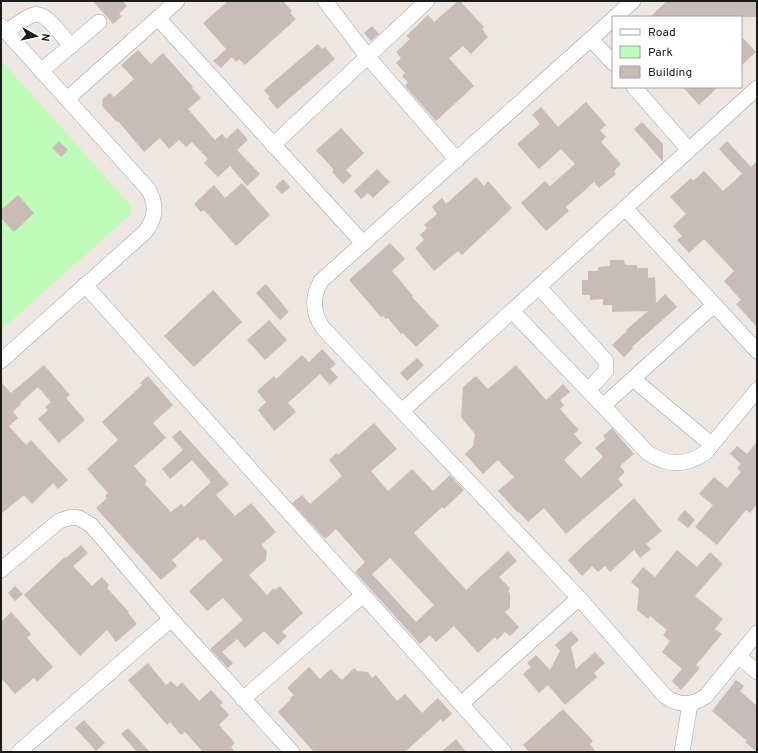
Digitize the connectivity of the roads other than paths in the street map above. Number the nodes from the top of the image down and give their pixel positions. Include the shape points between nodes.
1 (177, 1) edge
2 (325, 1) edge
3 (427, 1) edge
4 (633, 1) edge
5 (616, 16) edge
6 (158, 18) junction
7 (612, 20) edge
8 (99, 22) dead end
9 (4, 29) edge
10 (591, 39) junction
11 (70, 46) junction
12 (368, 57) junction
13 (612, 63) edge
14 (41, 71) junction
15 (635, 88) edge
16 (757, 88) edge
17 (67, 99) junction
18 (273, 145) junction
19 (689, 150) junction
20 (457, 160) junction
21 (625, 208) junction
22 (363, 243) junction
23 (85, 286) junction
24 (539, 287) junction
25 (714, 305) junction
26 (512, 310) junction
27 (757, 351) edge
28 (1, 361) edge
29 (633, 379) junction
30 (588, 390) junction
31 (757, 390) edge
32 (603, 406) junction
33 (402, 411) junction
34 (712, 445) junction
35 (1, 570) edge
36 (363, 595) junction
37 (579, 598) junction
38 (171, 619) junction
39 (757, 633) edge
40 (738, 656) junction
41 (757, 672) edge
42 (244, 699) junction
43 (461, 704) junction
44 (690, 704) junction
45 (19, 752) edge
46 (292, 752) edge
47 (504, 752) edge
48 (682, 752) edge

1 - 6 street
2 - 12 street
3 - 12 street
4 - 5 street
6 - 17 street
6 - 18 street
7 - 10 street
8 - 11 street
9 - 11 street via 40,14
9 - 14 street
10 - 13 street
10 - 20 street
11 - 14 street
12 - 18 street
12 - 20 street
14 - 17 street
15 - 19 street
16 - 19 street
17 - 23 street via 148,189 155,208 153,221 145,232
18 - 22 street
19 - 21 street
20 - 22 street
21 - 24 street
21 - 25 street
22 - 33 street via 321,281 314,296 315,313 323,328
23 - 28 street
23 - 36 street
24 - 26 street
24 - 30 street via 606,361 607,368 604,374
25 - 27 street
25 - 29 street
26 - 30 street
26 - 33 street
29 - 32 street
29 - 34 street
30 - 32 street
31 - 34 street
32 - 34 street via 648,453 658,459 670,463 695,460
33 - 37 street
35 - 38 street via 59,521 72,517 79,518 91,525
36 - 42 street
36 - 43 street
37 - 43 street
37 - 44 street via 665,696 681,704
38 - 42 street
38 - 45 street
39 - 40 street
40 - 41 street
40 - 44 street via 706,696
42 - 46 street
43 - 47 street
44 - 48 street

